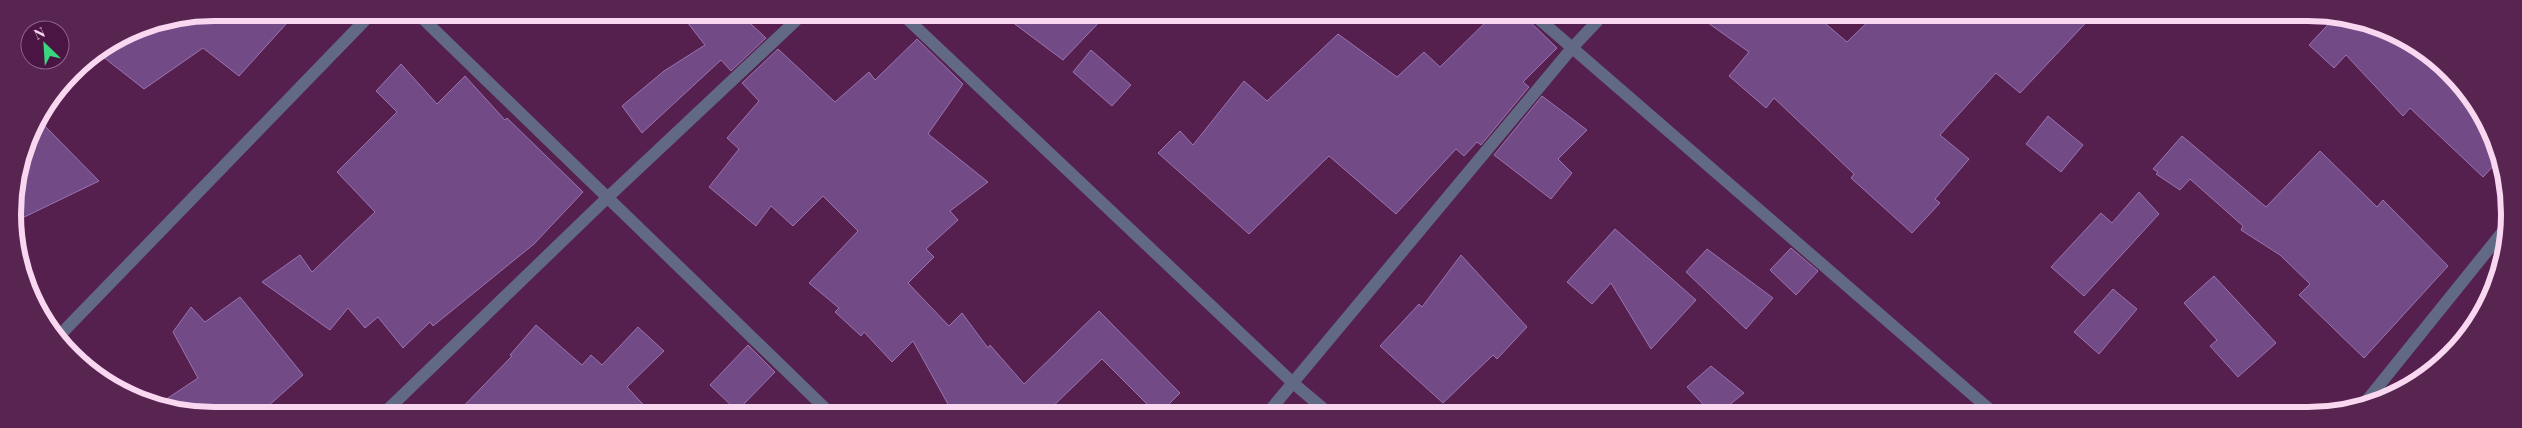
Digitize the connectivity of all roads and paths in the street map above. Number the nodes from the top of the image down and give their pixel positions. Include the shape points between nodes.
1 (363, 21) edge
2 (427, 21) edge
3 (795, 21) edge
4 (909, 21) edge
5 (1541, 21) edge
6 (1597, 21) edge
7 (1572, 48) junction
8 (607, 198) junction
9 (2499, 235) edge
10 (62, 333) edge
11 (1293, 383) junction
12 (2370, 397) edge
13 (390, 407) edge
14 (824, 407) edge
15 (1273, 407) edge
16 (1322, 407) edge
17 (1987, 407) edge

1 - 10 street
2 - 8 street
3 - 8 street
4 - 11 street
5 - 7 street
6 - 7 street
7 - 11 street
7 - 17 street
8 - 13 street
8 - 14 street
9 - 12 street
11 - 15 street
11 - 16 street

